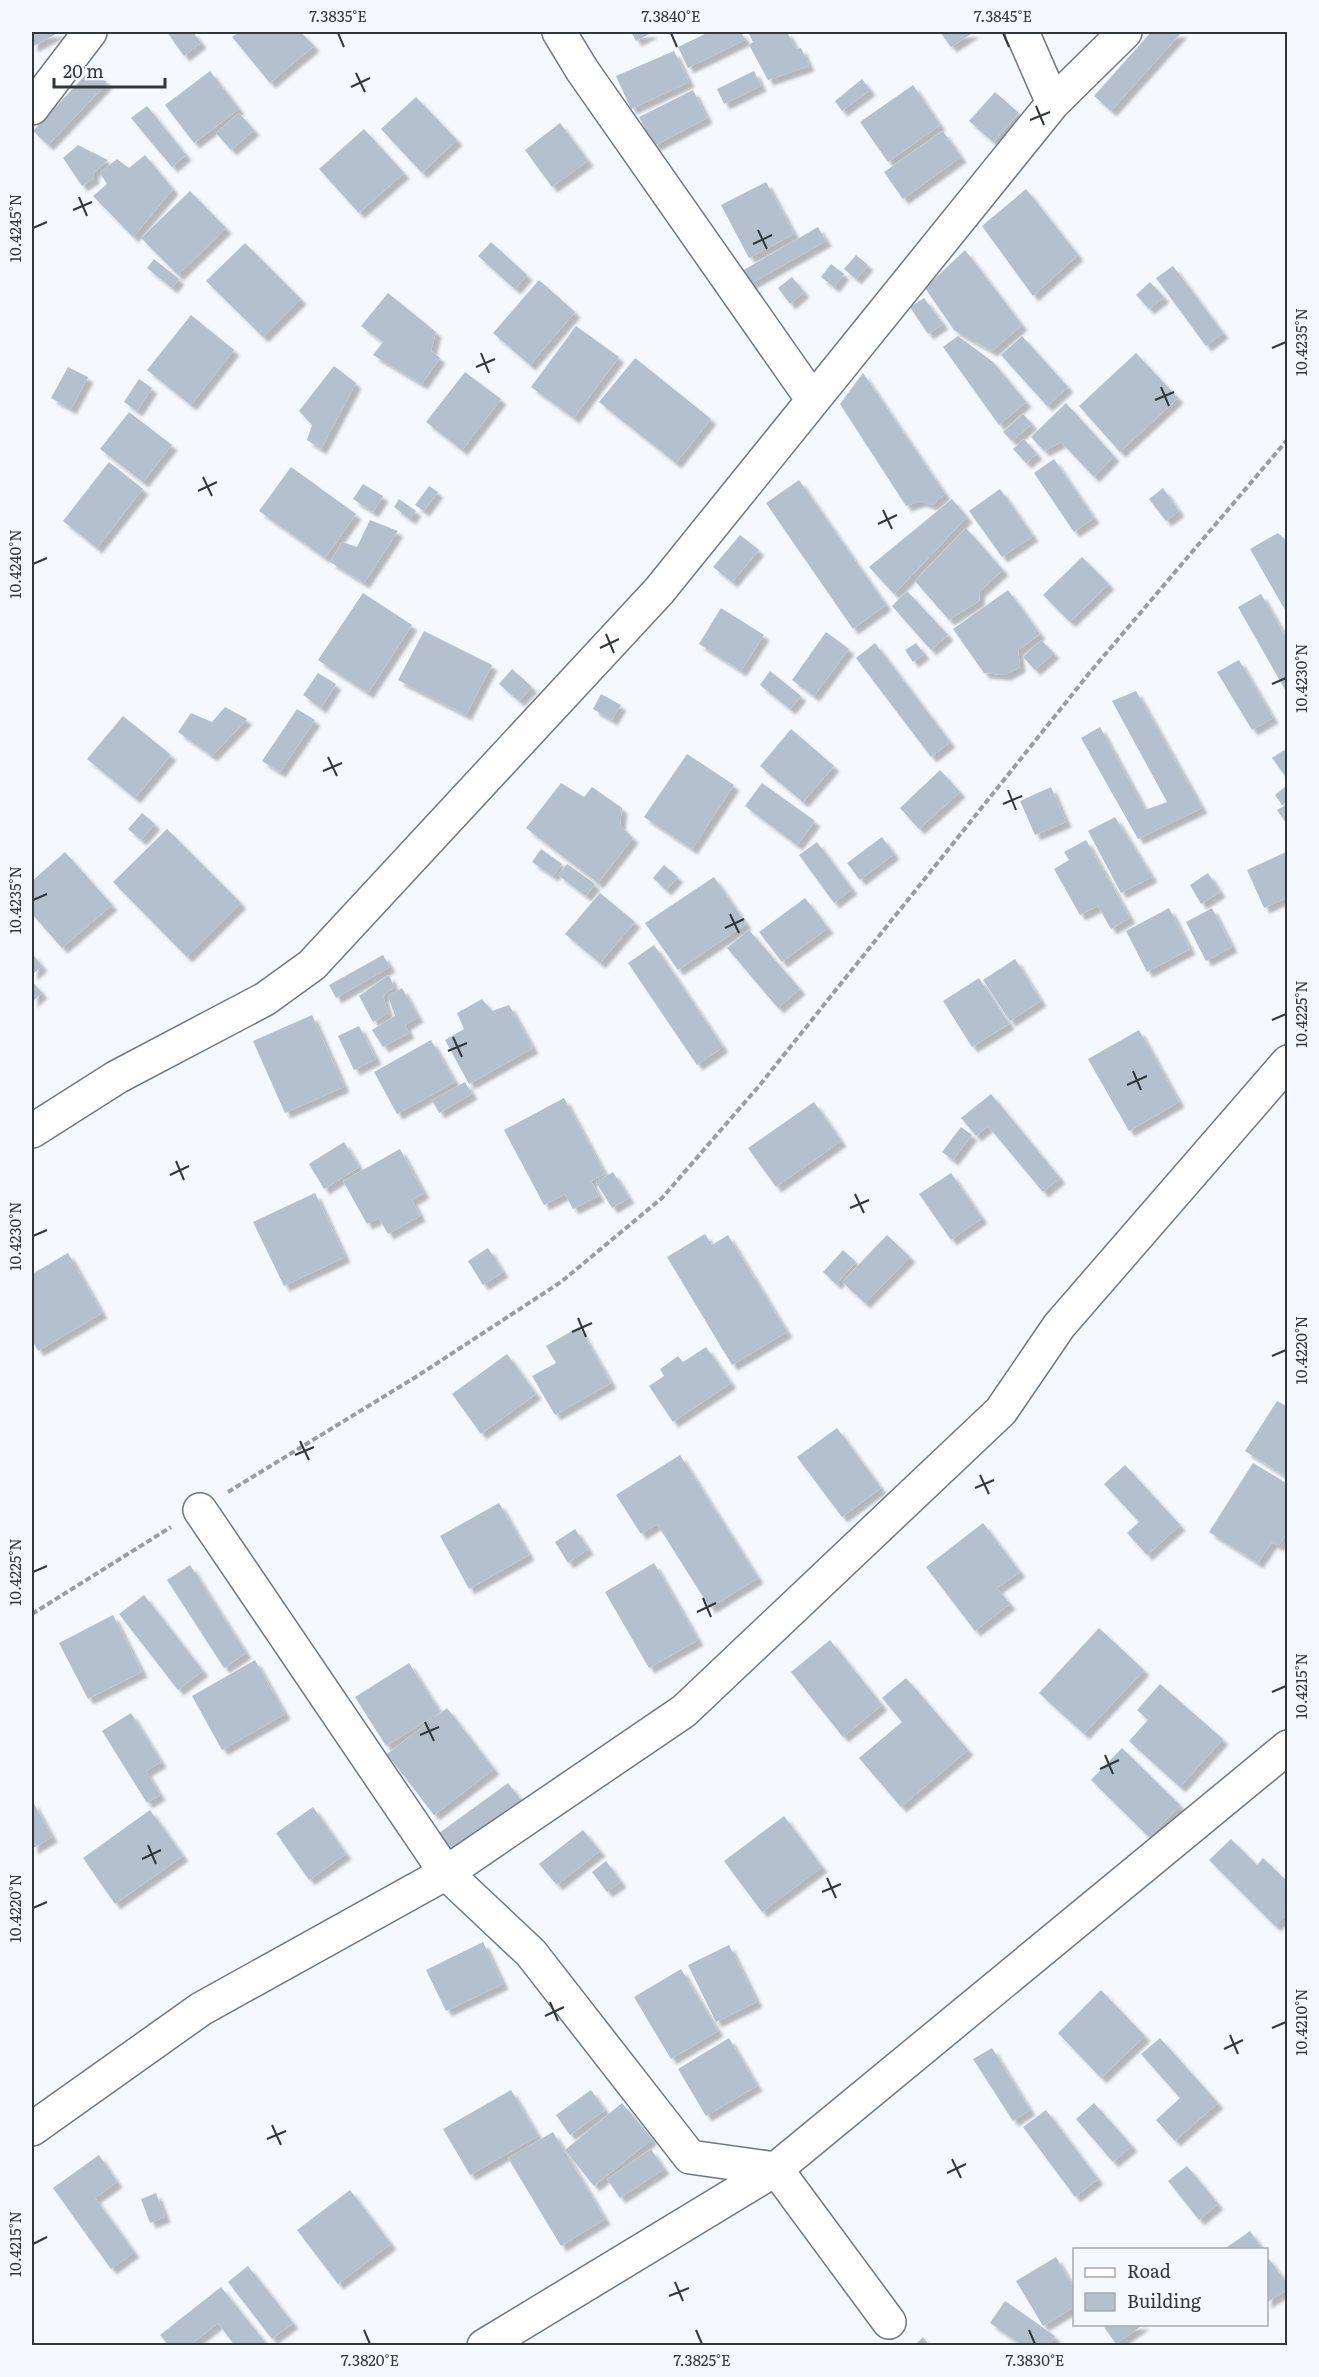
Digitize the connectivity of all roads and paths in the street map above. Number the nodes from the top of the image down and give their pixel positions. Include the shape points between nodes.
1 (90, 32) edge
2 (559, 32) edge
3 (1022, 32) edge
4 (1125, 32) edge
5 (1053, 103) junction
6 (32, 108) edge
7 (813, 400) junction
8 (1287, 439) edge
9 (1287, 1062) edge
10 (32, 1131) edge
11 (200, 1510) junction
12 (32, 1614) edge
13 (1287, 1747) edge
14 (446, 1873) junction
15 (32, 2129) edge
16 (776, 2169) junction
17 (889, 2322) dead end
18 (484, 2346) edge

1 - 6 street
2 - 7 street
3 - 5 street
4 - 5 street
5 - 7 street
7 - 10 street via 659,591 312,965 265,999 117,1077
8 - 11 path via 1091,671 766,1077 662,1198 561,1282
9 - 14 street via 1059,1326 1001,1412 684,1711
11 - 12 path
11 - 14 street
13 - 16 street
14 - 15 street via 201,2009
14 - 16 street via 531,1953 690,2157
16 - 17 street
16 - 18 street

